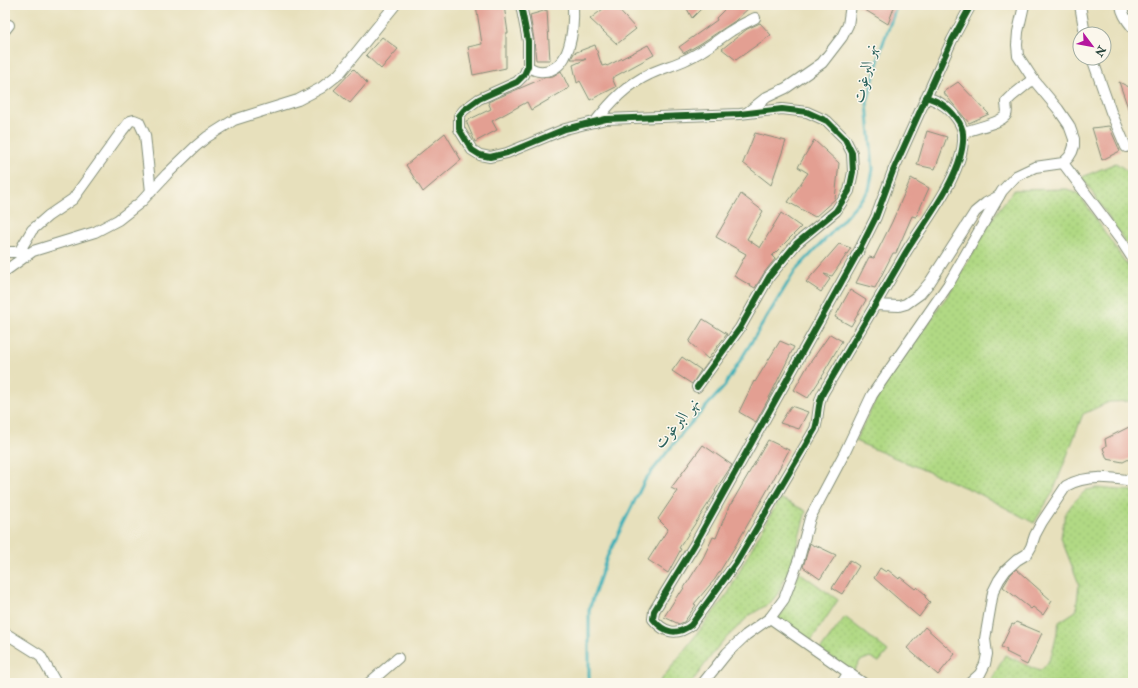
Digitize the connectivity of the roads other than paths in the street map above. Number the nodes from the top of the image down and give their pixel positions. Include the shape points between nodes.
1 (395, 5) edge
2 (521, 5) edge
3 (573, 5) edge
4 (851, 5) edge
5 (971, 5) edge
6 (1024, 5) edge
7 (1080, 5) edge
8 (1121, 5) edge
9 (755, 18) dead end
10 (1084, 26) edge
11 (1133, 28) edge
12 (1095, 66) edge
13 (528, 67) junction
14 (1033, 79) junction
15 (926, 97) junction
16 (746, 113) junction
17 (595, 122) junction
18 (964, 132) junction
19 (1126, 147) dead end
20 (1063, 163) junction
21 (151, 192) junction
22 (999, 196) junction
23 (5, 252) edge
24 (19, 252) junction
25 (33, 252) junction
26 (1133, 259) edge
27 (5, 271) edge
28 (875, 305) junction
29 (696, 387) dead end
30 (1133, 481) edge
31 (770, 618) junction
32 (5, 633) edge
33 (398, 658) dead end
34 (849, 672) junction
35 (56, 683) edge
36 (369, 683) edge
37 (703, 683) edge
38 (842, 683) edge
39 (863, 683) edge
40 (970, 683) edge

1 - 21 street via 333,79 298,100 234,120 194,148
2 - 13 street via 528,41
3 - 13 street via 570,43 564,58 548,70 539,71
4 - 16 street via 848,25 842,37 822,62
5 - 15 street
6 - 14 street via 1018,32 1018,56
7 - 10 street
8 - 11 street via 1125,18
9 - 17 street via 687,59 637,81 613,100
12 - 19 street
13 - 17 street via 517,82 479,99 459,116 459,129 472,150 490,157 507,153 565,129
14 - 18 street via 1009,99 1006,105 1007,114 1004,117
14 - 20 street via 1069,125 1074,146
15 - 18 street via 943,105 958,120
15 - 28 street via 860,249 695,544 654,611 653,619 663,629 680,631 691,625 736,563 816,429 821,396
16 - 17 street via 606,119
16 - 29 street via 782,109 806,112 827,121 845,139 852,153 850,191 836,210 797,243 769,277 740,328
18 - 28 street via 963,146 948,186
20 - 22 street via 1035,167 1016,176
20 - 26 street
21 - 24 street via 143,128 139,122 130,121 73,199 32,230
21 - 25 street via 118,220 95,232
22 - 28 street via 975,212 920,294 899,306
22 - 31 street via 948,285 872,395 810,518 799,559 784,599
23 - 24 street
24 - 25 street
25 - 27 street
30 - 40 street via 1117,478 1083,479 1066,486 1042,522 1027,554 1017,560 998,580 993,592 985,638 985,664 980,674
31 - 34 street
31 - 37 street via 727,653
32 - 35 street via 40,655
33 - 36 street
34 - 38 street
34 - 39 street

